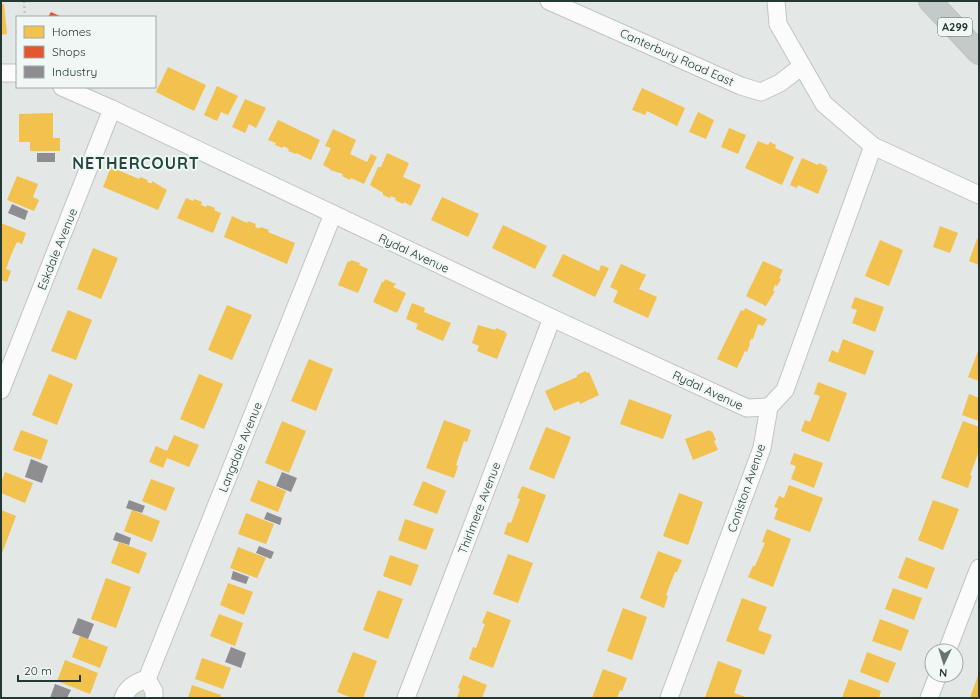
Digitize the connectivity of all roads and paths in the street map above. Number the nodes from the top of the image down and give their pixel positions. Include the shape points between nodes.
1 (24, 1) edge
2 (550, 1) edge
3 (776, 1) edge
4 (930, 1) edge
5 (952, 1) edge
6 (25, 16) edge
7 (979, 53) edge
8 (802, 66) junction
9 (1, 73) edge
10 (16, 73) edge
11 (64, 88) edge
12 (112, 109) junction
13 (873, 146) junction
14 (979, 195) edge
15 (333, 214) junction
16 (552, 318) junction
17 (1, 390) edge
18 (769, 407) junction
19 (979, 568) edge
20 (950, 643) edge
21 (147, 679) junction
22 (935, 683) edge
23 (123, 698) edge
24 (154, 698) edge
25 (406, 698) edge
26 (669, 698) edge
27 (929, 698) edge

1 - 6 path
2 - 8 street, Canterbury Road East via 741,86 761,92 780,83
3 - 8 street via 778,24
4 - 7 highway, A299
5 - 7 highway, A299
8 - 13 street via 824,104
9 - 10 street
11 - 12 street, Rydal Avenue
12 - 15 street, Rydal Avenue
12 - 17 street, Eskdale Avenue
13 - 14 street
13 - 18 street via 785,390
15 - 16 street, Rydal Avenue
15 - 21 street, Langdale Avenue
16 - 18 street, Rydal Avenue via 747,408
16 - 25 street, Thirlmere Avenue
18 - 26 street, Coniston Avenue via 762,448
19 - 20 street
21 - 23 street via 136,682 125,692
21 - 24 street via 154,691
22 - 27 street

